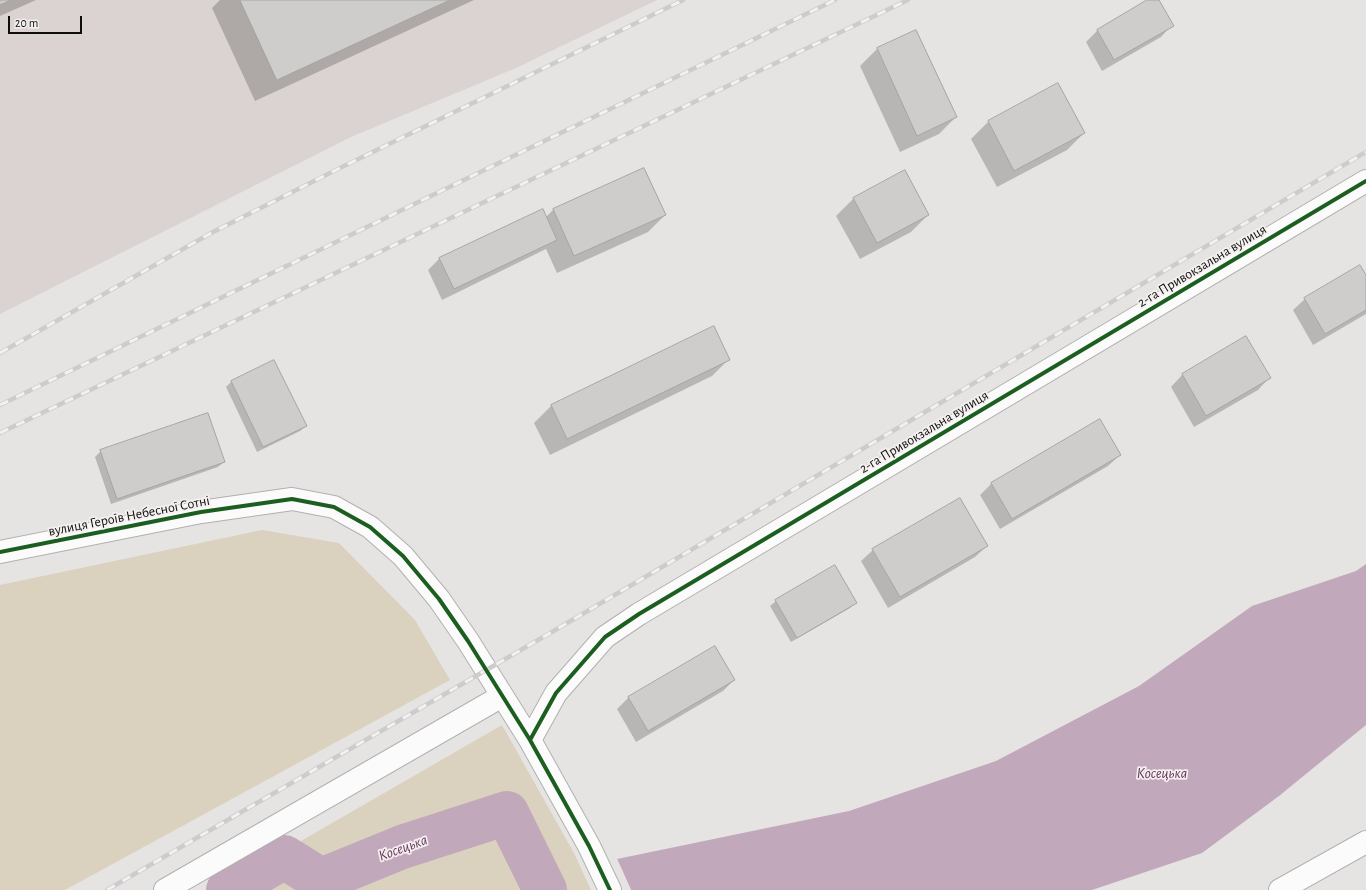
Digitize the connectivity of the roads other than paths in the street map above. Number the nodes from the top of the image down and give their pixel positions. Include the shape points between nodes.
1 (1366, 181) edge
2 (0, 552) edge
3 (502, 696) junction
4 (530, 740) junction
5 (1366, 842) edge
6 (165, 890) edge
7 (610, 890) edge
8 (1280, 890) edge

1 - 4 street, 2-га Привокзальна вулиця via 605,637 556,693
2 - 3 street, вулиця Героїв Небесної Сотні via 201,512 292,499 334,507 370,526 403,556 439,599
3 - 4 street, вулиця Героїв Небесної Сотні
3 - 6 street
4 - 7 street, вулиця Героїв Небесної Сотні via 589,846
5 - 8 street

